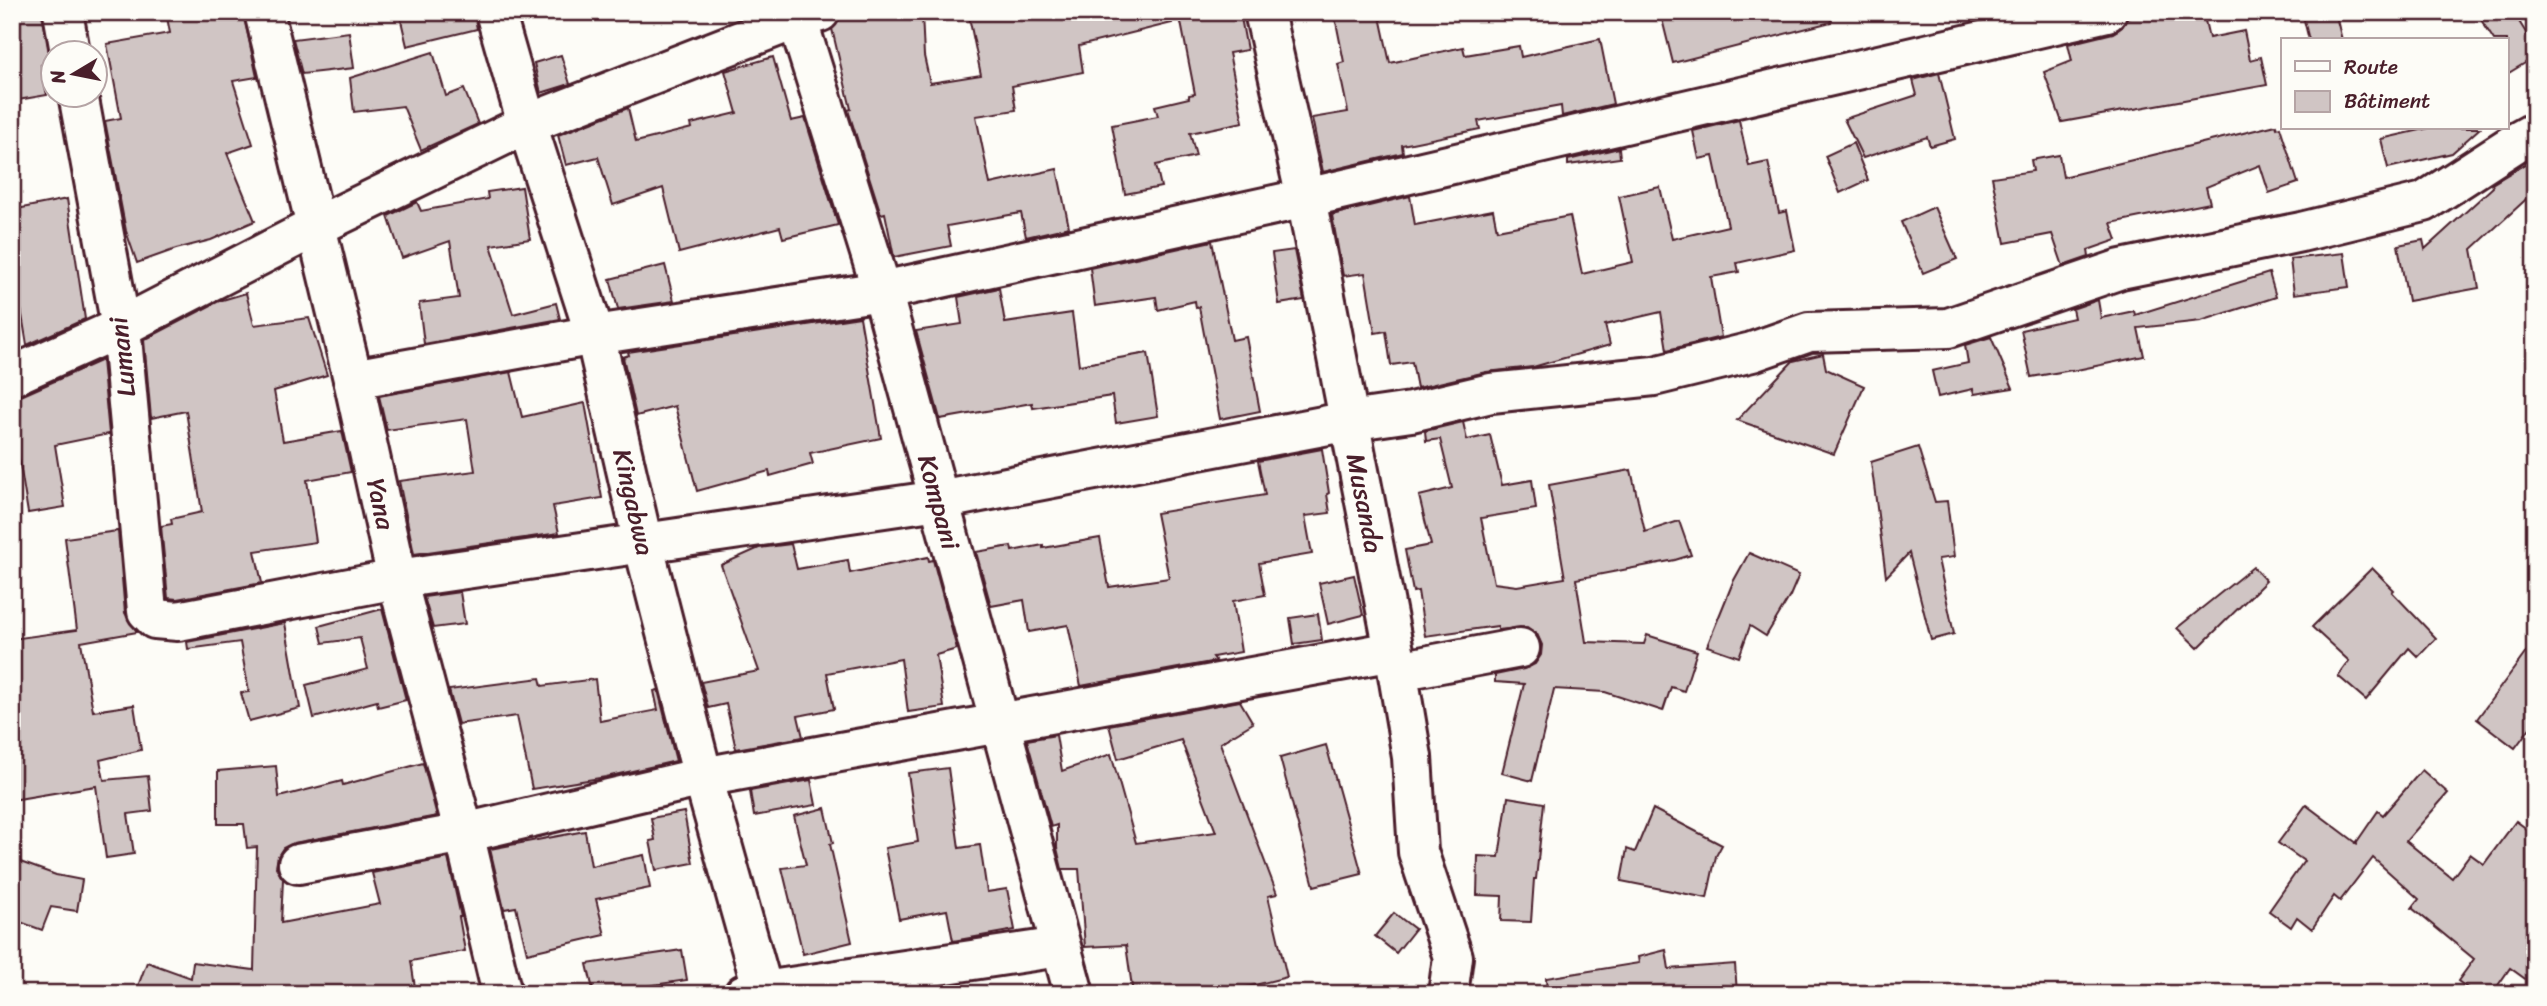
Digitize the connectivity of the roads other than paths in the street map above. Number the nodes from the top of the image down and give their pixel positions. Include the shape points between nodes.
1 (63, 12) edge
2 (264, 12) edge
3 (495, 12) edge
4 (1264, 12) edge
5 (2107, 12) edge
6 (804, 14) edge
7 (68, 38) edge
8 (81, 108) edge
9 (527, 124) junction
10 (2535, 132) edge
11 (1306, 198) junction
12 (316, 226) junction
13 (882, 290) junction
14 (121, 327) junction
15 (595, 335) junction
16 (12, 376) edge
17 (353, 379) junction
18 (1349, 421) junction
19 (939, 500) junction
20 (643, 543) junction
21 (397, 579) junction
22 (1520, 648) dead end
23 (1396, 661) junction
24 (999, 724) junction
25 (703, 777) junction
26 (464, 833) junction
27 (298, 864) dead end
28 (1060, 947) junction
29 (757, 993) edge
30 (502, 994) edge
31 (1074, 994) edge
32 (1448, 994) edge

1 - 7 street
2 - 12 street, Yana
3 - 9 street, Kingabwa
4 - 11 street, Musanda
5 - 11 street
6 - 9 street
6 - 13 street, Kompani
8 - 14 street, Lumani
9 - 12 street
9 - 15 street, Kingabwa
10 - 18 street via 2424,202 2121,269 1948,328 1809,332 1752,352 1654,376 1491,393
11 - 13 street
11 - 18 street, Musanda
12 - 14 street
12 - 17 street, Yana
13 - 15 street
13 - 19 street, Kompani
14 - 16 street
14 - 21 street, Lumani via 147,611 155,619 178,621
15 - 17 street
15 - 20 street, Kingabwa
17 - 21 street, Yana
18 - 19 street
18 - 23 street, Musanda
19 - 20 street
19 - 24 street, Kompani
20 - 21 street
20 - 25 street, Kingabwa
21 - 26 street, Yana
22 - 23 street
23 - 24 street
23 - 32 street, Musanda via 1412,757 1418,852 1453,957
24 - 25 street
24 - 28 street, Kompani
25 - 26 street
25 - 29 street, Kingabwa
26 - 27 street
26 - 30 street, Yana
28 - 29 street
28 - 31 street, Kompani

